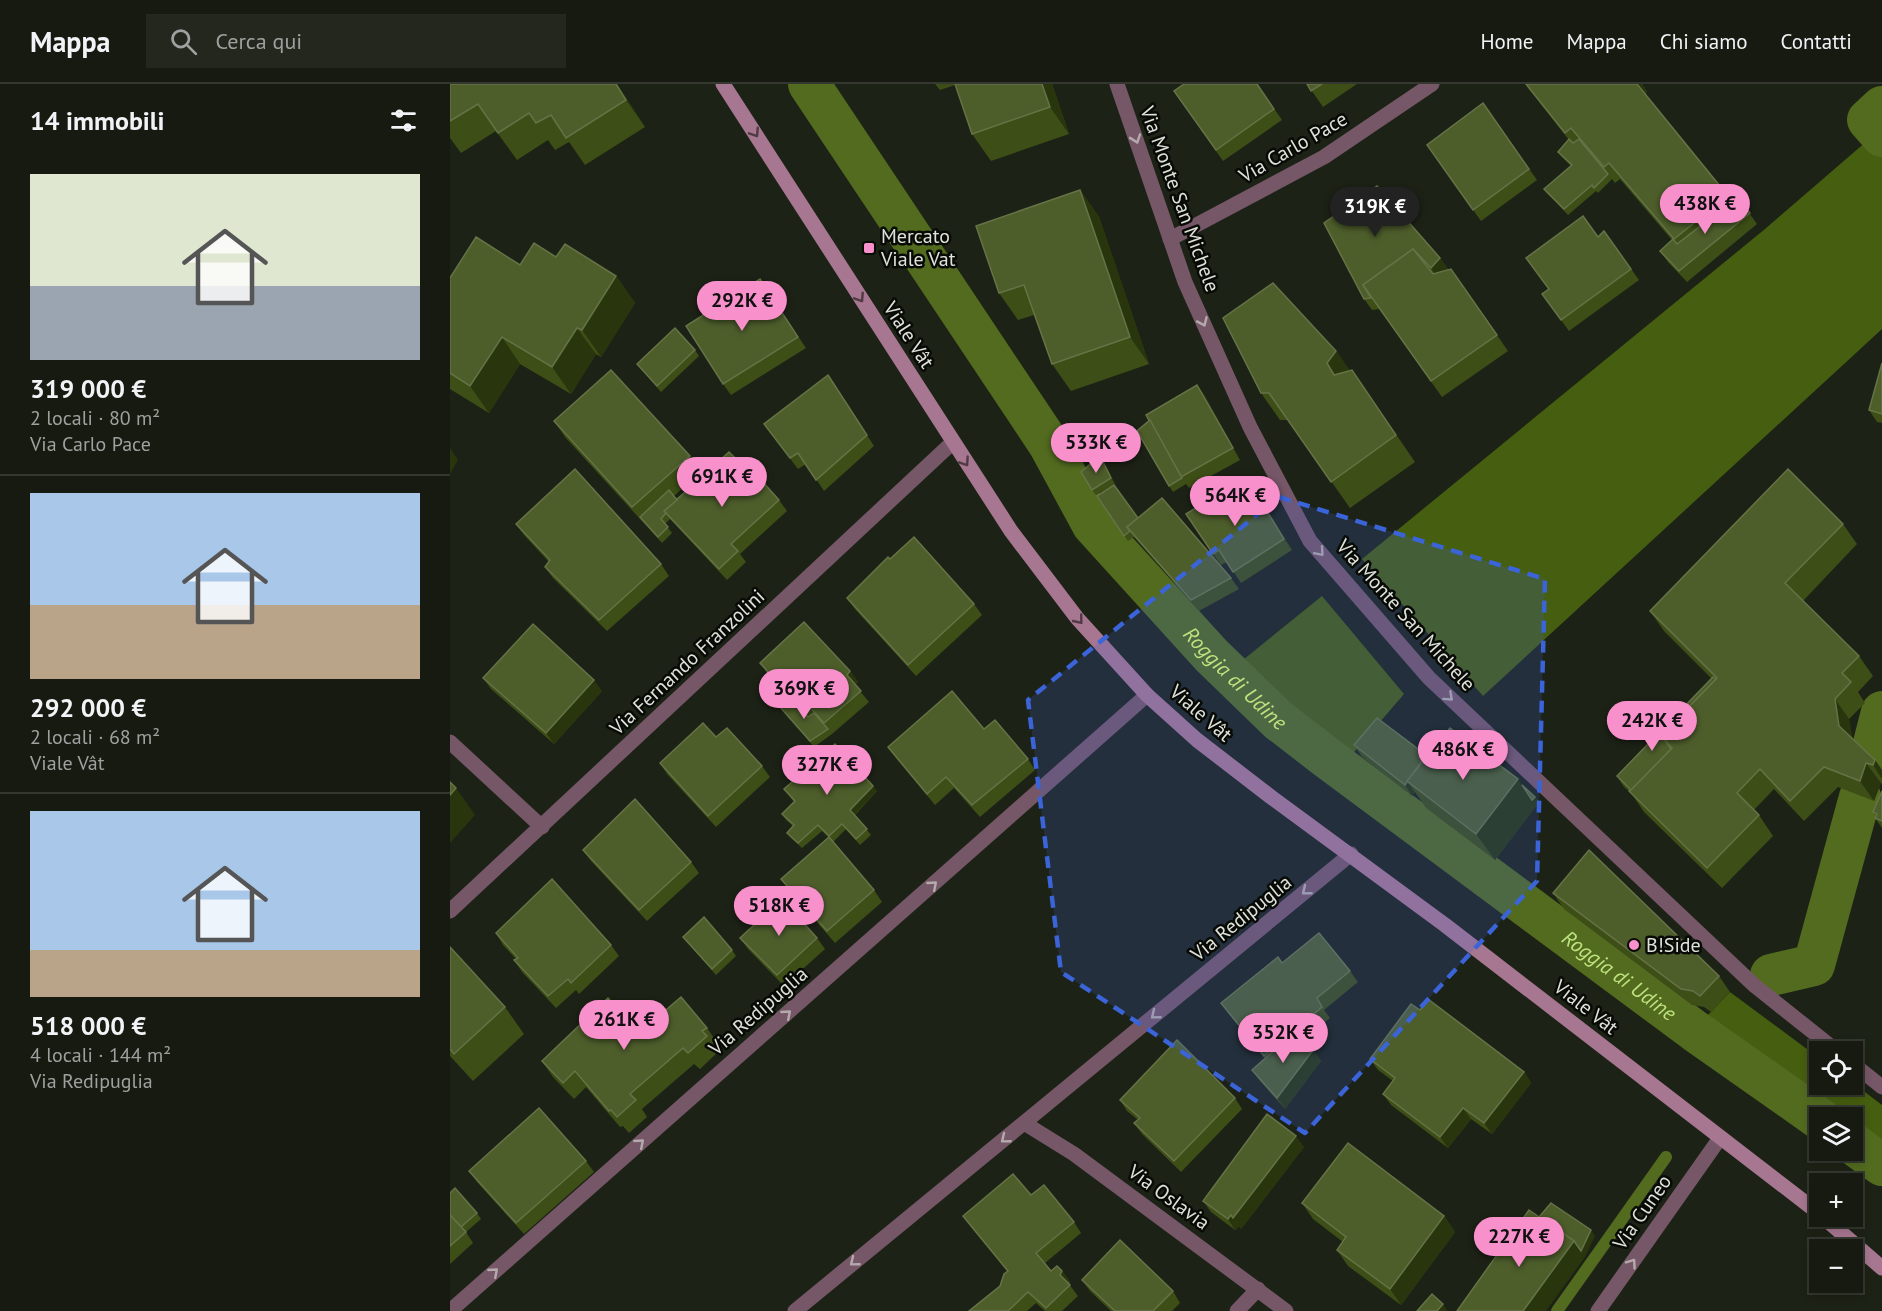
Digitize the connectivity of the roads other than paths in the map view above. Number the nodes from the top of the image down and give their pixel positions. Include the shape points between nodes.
1 (723, 84) edge
2 (1117, 84) edge
3 (1432, 84) edge
4 (1170, 239) junction
5 (952, 443) junction
6 (1147, 694) junction
7 (450, 742) edge
8 (542, 827) junction
9 (1351, 854) junction
10 (450, 911) edge
11 (1824, 1041) edge
12 (1863, 1072) edge
13 (1882, 1087) edge
14 (1024, 1123) junction
15 (1720, 1138) junction
16 (1809, 1207) edge
17 (1834, 1227) edge
18 (1882, 1268) edge
19 (1258, 1288) junction
20 (450, 1311) edge
21 (795, 1311) edge
22 (1237, 1311) edge
23 (1286, 1311) edge
24 (1598, 1311) edge

1 -> 5 main road, Viale Vât
2 -> 4 street, Via Monte San Michele
3 - 4 street, Via Carlo Pace via 1324,156
4 -> 11 street, Via Monte San Michele via 1185,282 1250,427 1310,541 1429,678 1755,986
5 -> 6 main road, Viale Vât via 1011,531 1077,618
5 - 8 street, Via Fernando Franzolini
6 - 9 main road, Viale Vât via 1197,740
20 -> 6 street, Via Redipuglia
7 - 8 street
8 - 10 street, Via Fernando Franzolini
9 -> 14 street, Via Redipuglia
9 - 15 main road, Viale Vât
12 - 13 street
14 - 19 street, Via Oslavia via 1074,1154
14 -> 21 street, Via Redipuglia
15 - 16 main road, Viale Vât
24 -> 15 street, Via Cuneo
17 - 18 main road, Viale Vât
19 - 22 street
19 - 23 street, Via Oslavia

